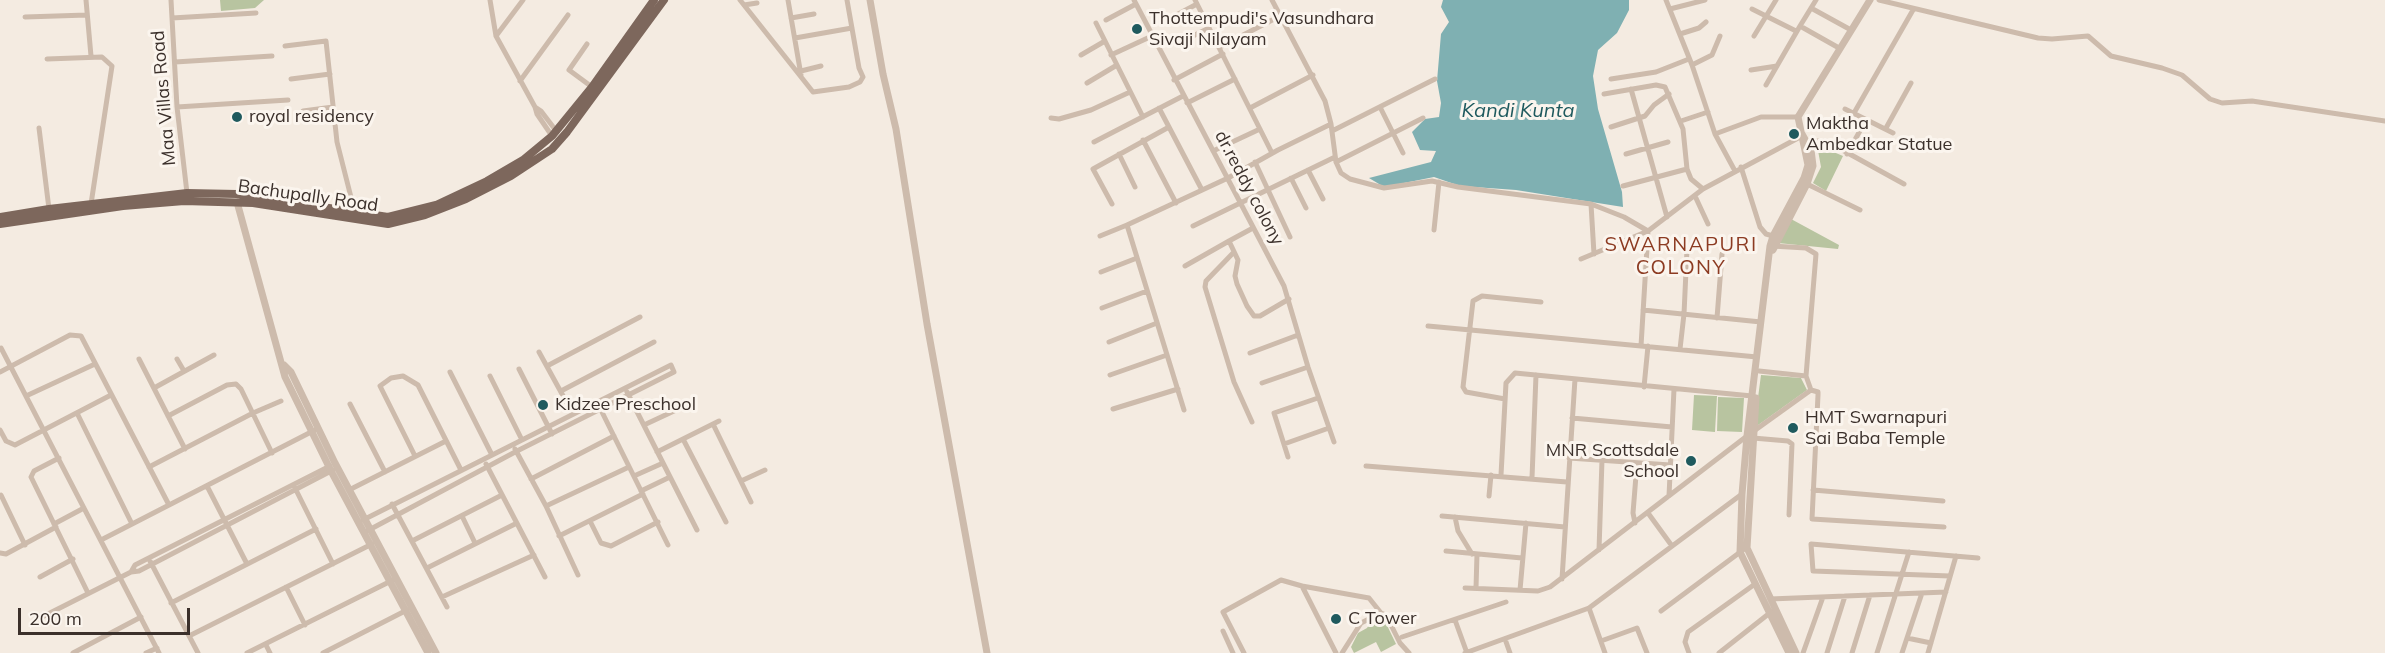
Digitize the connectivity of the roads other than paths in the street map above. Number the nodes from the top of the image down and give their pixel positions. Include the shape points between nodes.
1 (86, 0) edge
2 (171, 0) edge
3 (490, 0) edge
4 (523, 0) edge
5 (654, 0) edge
6 (664, 0) edge
7 (788, 0) edge
8 (847, 0) edge
9 (870, 0) edge
10 (1272, 0) edge
11 (1666, 0) edge
12 (1705, 0) edge
13 (1776, 0) edge
14 (1816, 0) edge
15 (1870, 0) edge
16 (1879, 0) edge
17 (1135, 2) edge
18 (1196, 2) edge
19 (1689, 2) edge
20 (742, 3) edge
21 (757, 3) dead end
22 (1811, 8) junction
23 (1670, 9) junction
24 (1752, 9) dead end
25 (1913, 9) junction
26 (256, 13) dead end
27 (814, 14) dead end
28 (87, 15) junction
29 (568, 15) dead end
30 (1280, 16) junction
31 (1766, 16) junction
32 (25, 17) dead end
33 (172, 18) junction
34 (791, 18) junction
35 (1106, 20) dead end
36 (1167, 20) dead end
37 (1706, 22) dead end
38 (1096, 23) dead end
39 (852, 28) junction
40 (1209, 28) junction
41 (1798, 29) junction
42 (1851, 30) junction
43 (1680, 34) junction
44 (496, 36) junction
45 (1152, 36) junction
46 (1720, 36) dead end
47 (1754, 36) dead end
48 (795, 38) junction
49 (1105, 41) junction
50 (1181, 42) dead end
51 (587, 44) dead end
52 (285, 46) dead end
53 (1220, 47) junction
54 (1839, 48) junction
55 (1223, 54) junction
56 (1081, 55) dead end
57 (1111, 55) junction
58 (91, 56) junction
59 (273, 56) dead end
60 (47, 59) dead end
61 (175, 62) junction
62 (1691, 62) junction
63 (1117, 65) junction
64 (821, 66) dead end
65 (1777, 66) junction
66 (1751, 70) dead end
67 (330, 74) junction
68 (801, 74) junction
69 (1313, 75) junction
70 (291, 79) dead end
71 (1235, 79) junction
72 (1435, 79) dead end
73 (1611, 79) dead end
74 (1174, 80) junction
75 (520, 81) junction
76 (1087, 83) dead end
77 (1911, 83) dead end
78 (1766, 86) dead end
79 (592, 87) junction
80 (1631, 89) junction
81 (1130, 92) junction
82 (1604, 94) dead end
83 (1669, 94) junction
84 (1183, 96) junction
85 (288, 100) dead end
86 (1187, 103) junction
87 (333, 107) junction
88 (1380, 107) junction
89 (177, 108) junction
90 (1159, 108) junction
91 (1250, 108) junction
92 (1845, 109) dead end
93 (303, 111) dead end
94 (1708, 112) junction
95 (1854, 113) junction
96 (1143, 117) junction
97 (1798, 117) junction
98 (1051, 118) dead end
99 (1423, 118) dead end
100 (1639, 119) junction
101 (1866, 120) junction
102 (1681, 121) junction
103 (2385, 121) edge
104 (1169, 127) junction
105 (1611, 127) dead end
106 (39, 128) dead end
107 (1332, 128) junction
108 (1886, 128) junction
109 (1260, 129) junction
110 (1393, 133) junction
111 (1893, 133) dead end
112 (555, 134) junction
113 (1715, 134) junction
114 (1802, 136) junction
115 (1143, 141) junction
116 (1094, 142) dead end
117 (1668, 142) dead end
118 (1648, 148) junction
119 (1213, 151) junction
120 (1272, 153) junction
121 (1403, 153) dead end
122 (1119, 154) junction
123 (1626, 154) dead end
124 (1847, 154) junction
125 (1335, 159) junction
126 (1255, 162) junction
127 (1742, 167) junction
128 (1687, 169) junction
129 (1308, 170) junction
130 (1735, 171) junction
131 (1655, 177) junction
132 (1228, 178) junction
133 (1291, 178) junction
134 (1439, 182) junction
135 (1807, 184) junction
136 (1904, 184) dead end
137 (1623, 186) dead end
138 (1135, 187) dead end
139 (1703, 189) junction
140 (1202, 190) junction
141 (1268, 190) junction
142 (187, 193) junction
143 (1695, 196) junction
144 (1323, 199) dead end
145 (237, 202) junction
146 (1176, 203) junction
147 (91, 204) junction
148 (1112, 204) dead end
149 (1239, 204) junction
150 (1592, 204) junction
151 (1305, 208) dead end
152 (49, 209) junction
153 (1860, 210) dead end
154 (355, 213) junction
155 (0, 217) edge
156 (1667, 218) junction
157 (0, 224) edge
158 (1708, 224) dead end
159 (1127, 225) junction
160 (1193, 226) dead end
161 (1253, 228) junction
162 (1434, 230) dead end
163 (1648, 231) junction
164 (1100, 236) dead end
165 (1773, 236) junction
166 (1290, 237) dead end
167 (1229, 241) junction
168 (1772, 246) junction
169 (1687, 249) dead end
170 (1234, 252) junction
171 (1594, 254) junction
172 (1722, 254) dead end
173 (1137, 258) junction
174 (1581, 259) dead end
175 (1185, 266) dead end
176 (1101, 272) dead end
177 (1147, 291) junction
178 (1289, 299) junction
179 (1540, 302) dead end
180 (1102, 308) dead end
181 (1643, 310) junction
182 (1684, 314) junction
183 (640, 317) dead end
184 (1717, 318) junction
185 (1761, 322) junction
186 (1157, 323) junction
187 (1428, 326) dead end
188 (1469, 330) junction
189 (1298, 335) junction
190 (654, 342) dead end
191 (1109, 342) dead end
192 (1641, 346) junction
193 (1648, 346) junction
194 (1, 348) edge
195 (1680, 349) junction
196 (539, 352) dead end
197 (1250, 353) dead end
198 (214, 355) dead end
199 (1167, 356) junction
200 (1757, 357) junction
201 (139, 359) dead end
202 (177, 359) dead end
203 (95, 364) junction
204 (11, 366) junction
205 (547, 366) junction
206 (1308, 367) junction
207 (519, 369) dead end
208 (184, 371) junction
209 (1759, 371) junction
210 (0, 372) edge
211 (450, 372) dead end
212 (1110, 375) dead end
213 (1536, 375) junction
214 (490, 376) dead end
215 (1806, 376) junction
216 (1575, 379) junction
217 (1262, 383) dead end
218 (1644, 387) junction
219 (154, 388) junction
220 (625, 388) junction
221 (1178, 389) junction
222 (1674, 389) junction
223 (1811, 390) junction
224 (561, 391) junction
225 (111, 394) junction
226 (629, 395) junction
227 (26, 396) junction
228 (1752, 396) junction
229 (1318, 398) junction
230 (1505, 399) junction
231 (281, 401) dead end
232 (597, 402) junction
233 (350, 404) dead end
234 (689, 404) dead end
235 (1113, 409) dead end
236 (601, 410) junction
237 (1184, 410) dead end
238 (77, 413) junction
239 (253, 413) junction
240 (573, 414) junction
241 (168, 416) junction
242 (1572, 418) junction
243 (1252, 422) dead end
244 (644, 425) junction
245 (548, 427) junction
246 (1672, 427) junction
247 (1329, 428) junction
248 (43, 429) junction
249 (0, 430) edge
250 (315, 430) junction
251 (552, 434) junction
252 (1751, 435) junction
253 (614, 436) junction
254 (683, 439) junction
255 (522, 440) junction
256 (446, 441) junction
257 (1334, 442) dead end
258 (1284, 444) junction
259 (513, 445) junction
260 (185, 449) junction
261 (517, 451) junction
262 (657, 452) junction
263 (272, 453) junction
264 (492, 455) junction
265 (415, 456) junction
266 (1288, 457) dead end
267 (59, 458) junction
268 (1569, 458) junction
269 (483, 460) junction
270 (1602, 460) junction
271 (663, 463) junction
272 (1637, 463) junction
273 (1670, 465) junction
274 (1366, 466) dead end
275 (149, 467) junction
276 (333, 467) junction
277 (487, 467) junction
278 (629, 467) junction
279 (461, 470) junction
280 (765, 470) dead end
281 (385, 472) junction
282 (1491, 475) junction
283 (634, 476) junction
284 (1501, 476) junction
285 (670, 477) junction
286 (531, 478) junction
287 (1532, 478) junction
288 (741, 481) junction
289 (1567, 482) junction
290 (207, 486) junction
291 (295, 487) junction
292 (349, 490) junction
293 (1813, 490) junction
294 (642, 493) junction
295 (1742, 494) junction
296 (1, 495) edge
297 (502, 495) junction
298 (1489, 496) dead end
299 (1669, 496) junction
300 (1943, 501) dead end
301 (751, 502) dead end
302 (392, 504) junction
303 (169, 505) junction
304 (546, 506) junction
305 (84, 508) junction
306 (1648, 513) junction
307 (398, 515) junction
308 (1789, 515) dead end
309 (462, 516) junction
310 (1442, 516) dead end
311 (1455, 517) junction
312 (362, 520) junction
313 (590, 521) junction
314 (658, 522) junction
315 (726, 522) dead end
316 (225, 523) junction
317 (517, 523) junction
318 (1526, 523) junction
319 (1635, 523) junction
320 (132, 524) junction
321 (55, 525) junction
322 (1565, 527) junction
323 (1944, 527) dead end
324 (316, 529) junction
325 (697, 530) dead end
326 (367, 531) junction
327 (559, 536) junction
328 (101, 540) junction
329 (412, 540) junction
330 (374, 543) junction
331 (475, 543) junction
332 (25, 545) junction
333 (668, 545) dead end
334 (1672, 546) junction
335 (1599, 550) junction
336 (1743, 550) junction
337 (1446, 551) dead end
338 (1910, 552) junction
339 (0, 553) edge
340 (1474, 554) junction
341 (534, 555) junction
342 (1956, 556) junction
343 (1522, 558) junction
344 (1978, 558) dead end
345 (73, 559) junction
346 (150, 561) junction
347 (247, 564) junction
348 (333, 564) junction
349 (427, 568) junction
350 (1903, 574) junction
351 (578, 575) dead end
352 (1950, 576) junction
353 (40, 577) dead end
354 (120, 577) junction
355 (545, 577) dead end
356 (1562, 579) junction
357 (393, 580) junction
358 (1755, 584) junction
359 (1302, 586) junction
360 (286, 587) junction
361 (1465, 588) dead end
362 (1476, 588) junction
363 (1520, 590) junction
364 (1946, 592) junction
365 (88, 593) junction
366 (1922, 593) junction
367 (1896, 594) junction
368 (1870, 595) junction
369 (1845, 596) junction
370 (442, 597) junction
371 (1823, 597) junction
372 (1770, 599) junction
373 (1506, 602) dead end
374 (171, 603) junction
375 (447, 607) dead end
376 (1589, 608) junction
377 (408, 609) junction
378 (1661, 611) dead end
379 (1772, 611) junction
380 (1381, 612) junction
381 (141, 617) junction
382 (40, 618) dead end
383 (1455, 620) junction
384 (305, 625) junction
385 (1222, 631) dead end
386 (189, 636) junction
387 (1402, 638) dead end
388 (1906, 638) junction
389 (1505, 639) junction
390 (1601, 640) junction
391 (1931, 643) junction
392 (266, 645) junction
393 (158, 650) edge
394 (72, 653) edge
395 (146, 653) edge
396 (198, 653) edge
397 (247, 653) edge
398 (270, 653) edge
399 (323, 653) edge
400 (428, 653) edge
401 (436, 653) edge
402 (987, 653) edge
403 (1233, 653) edge
404 (1244, 653) edge
405 (1336, 653) edge
406 (1342, 653) edge
407 (1409, 653) edge
408 (1467, 653) edge
409 (1510, 653) edge
410 (1605, 653) edge
411 (1647, 653) edge
412 (1689, 653) edge
413 (1719, 653) edge
414 (1789, 653) edge
415 (1796, 653) edge
416 (1803, 653) edge
417 (1827, 653) edge
418 (1852, 653) edge
419 (1878, 653) edge
420 (1902, 653) edge
421 (1928, 653) edge

1 - 28 street
2 - 33 street, Maa Villas Road
3 - 44 street
4 - 44 street
5 - 79 main road, Bachupally Road
6 - 145 main road, Bachupally Road via 552,149 466,200 388,224
7 - 34 street
8 - 39 street
9 - 402 street
10 - 30 street
11 - 23 street
12 - 19 street
13 - 31 street
14 - 22 street
15 - 42 street
16 - 25 street
17 - 35 street
17 - 45 street, dr.reddy colony
18 - 36 street
18 - 40 street
19 - 23 street
20 - 21 street
20 - 68 street
22 - 41 street
22 - 42 street
23 - 43 street
24 - 31 street
25 - 95 street
25 - 103 street via 2038,38 2088,36 2111,56 2182,75 2210,99 2222,103 2252,101
26 - 33 street
27 - 34 street
28 - 32 street
28 - 58 street
29 - 75 street
30 - 53 street
30 - 69 street
31 - 41 street
31 - 47 street
33 - 61 street, Maa Villas Road
34 - 48 street
37 - 43 street
38 - 49 street
39 - 48 street
39 - 68 street via 863,77 860,82 813,92
40 - 50 street
40 - 53 street
41 - 54 street
41 - 65 street
42 - 54 street
43 - 62 street
44 - 75 street
45 - 57 street
45 - 74 street, dr.reddy colony
46 - 62 street via 1712,55
48 - 68 street
49 - 56 street
49 - 57 street
51 - 79 street via 568,70
52 - 67 street via 326,41
53 - 55 street
54 - 97 street
55 - 71 street
55 - 74 street
57 - 63 street
58 - 60 street
58 - 147 street via 102,57 112,66
59 - 61 street
61 - 89 street, Maa Villas Road
62 - 73 street
62 - 94 street
63 - 76 street
63 - 81 street
64 - 68 street
65 - 66 street
65 - 78 street
67 - 70 street
67 - 87 street
69 - 91 street
69 - 107 street
71 - 86 street
71 - 91 street
72 - 88 street
74 - 84 street, dr.reddy colony
75 - 112 street
77 - 108 street
79 - 112 main road, Bachupally Road
80 - 82 street
80 - 83 street via 1661,85
80 - 100 street
81 - 96 street
81 - 98 street via 1091,110
83 - 100 street
83 - 102 street
84 - 86 street, dr.reddy colony
84 - 90 street
85 - 89 street
86 - 119 street, dr.reddy colony
87 - 93 street
87 - 154 street via 337,142
88 - 107 street
88 - 110 street
89 - 142 street, Maa Villas Road
90 - 96 street
90 - 104 street
91 - 109 street
92 - 95 street
94 - 102 street
94 - 113 street
95 - 101 street
96 - 116 street
97 - 113 street via 1761,117
97 - 114 street
99 - 110 street
100 - 105 street
100 - 118 street
101 - 108 street
101 - 124 street
102 - 128 street
104 - 115 street
104 - 140 street
106 - 152 street
107 - 120 street
107 - 125 street
108 - 111 street
109 - 119 street
109 - 120 street
110 - 121 street
110 - 125 street
112 - 154 main road, Bachupally Road via 523,160 436,205 388,217
113 - 130 street
114 - 124 street via 1826,141
114 - 127 street
114 - 135 street via 1813,158
114 - 165 street via 1808,165
115 - 122 street
115 - 146 street
117 - 118 street
118 - 123 street
118 - 131 street
119 - 132 street, dr.reddy colony
120 - 126 street
122 - 138 street
122 - 148 street via 1093,169
124 - 136 street
125 - 129 street
125 - 134 street via 1341,173 1350,179 1378,187
126 - 132 street
126 - 141 street
127 - 130 street
127 - 165 street via 1760,227
128 - 131 street
128 - 139 street via 1693,183
129 - 133 street
129 - 144 street
130 - 139 street
131 - 137 street
131 - 156 street
132 - 140 street
132 - 149 street, dr.reddy colony
133 - 141 street
133 - 151 street
134 - 150 street
134 - 162 street
135 - 153 street
135 - 168 street
139 - 143 street
140 - 146 street
141 - 149 street
141 - 166 street
142 - 147 main road, Bachupally Road
142 - 154 main road, Bachupally Road via 237,194
143 - 156 street
143 - 158 street
145 - 157 main road, Bachupally Road via 153,202
145 - 250 street via 284,365 291,372
146 - 159 street
147 - 152 main road, Bachupally Road
149 - 160 street
149 - 161 street, dr.reddy colony
150 - 163 street
150 - 171 street
152 - 155 main road, Bachupally Road
156 - 163 street
159 - 164 street
159 - 173 street
161 - 167 street
161 - 178 street, dr.reddy colony
163 - 171 street
163 - 181 street
165 - 168 street
167 - 170 street
167 - 175 street
168 - 185 street
168 - 209 street
168 - 215 street via 1806,248 1816,254
169 - 182 street
170 - 178 street via 1237,284 1254,316
170 - 243 street via 1206,281 1205,287 1234,382
171 - 174 street
172 - 184 street
173 - 176 street
173 - 177 street
177 - 180 street
177 - 186 street
178 - 189 street, dr.reddy colony
179 - 188 street via 1476,298
181 - 182 street
181 - 192 street
182 - 184 street
182 - 195 street
183 - 205 street
184 - 185 street
185 - 200 street
186 - 191 street
186 - 199 street
187 - 188 street
188 - 192 street
188 - 230 street via 1463,387 1466,392
189 - 197 street
189 - 206 street, dr.reddy colony
190 - 224 street
192 - 193 street
193 - 195 street
193 - 218 street
194 - 204 street
195 - 200 street
196 - 205 street
198 - 208 street
199 - 212 street
199 - 221 street
200 - 228 street
201 - 219 street
202 - 208 street
203 - 204 street via 81,336 74,334
203 - 225 street
203 - 227 street
204 - 210 street
204 - 227 street
205 - 224 street
206 - 217 street
206 - 229 street, dr.reddy colony
207 - 245 street
208 - 219 street
209 - 215 street
209 - 252 street
211 - 264 street
213 - 216 street
213 - 230 street via 1511,375
213 - 287 street
214 - 255 street
215 - 223 street
216 - 218 street
216 - 242 street
218 - 222 street
219 - 241 street
220 - 226 street
220 - 226 street via 671,365 674,372
220 - 232 street
221 - 235 street
221 - 237 street
222 - 228 street
222 - 246 street
223 - 252 street
223 - 293 street via 1818,392
224 - 240 street
225 - 238 street
225 - 275 street
226 - 236 street
226 - 244 street
227 - 248 street
228 - 252 street
229 - 247 street, dr.reddy colony
229 - 258 street via 1274,413
230 - 284 street
231 - 239 street
232 - 236 street
232 - 240 street
233 - 281 street
234 - 244 street
236 - 251 street
236 - 253 street
238 - 248 street
238 - 320 street
239 - 241 street via 241,389 232,384
239 - 260 street
239 - 263 street
240 - 245 street
241 - 260 street
242 - 246 street
242 - 268 street
244 - 262 street
245 - 251 street
245 - 255 street
246 - 273 street
247 - 257 street, dr.reddy colony
247 - 258 street
248 - 249 street via 15,445 6,441
248 - 267 street
250 - 263 street
250 - 276 street
251 - 261 street
252 - 295 street
252 - 299 street
252 - 308 street via 1792,444
252 - 336 street
253 - 278 street
253 - 286 street
254 - 262 street
254 - 288 street via 716,422
254 - 315 street
255 - 259 street
256 - 265 street
256 - 265 street via 418,385 403,376 384,381 380,386
256 - 279 street
258 - 266 street
259 - 261 street
259 - 264 street
260 - 275 street
261 - 277 street
261 - 286 street
262 - 271 street
263 - 290 street
264 - 269 street
265 - 281 street
267 - 305 street
267 - 321 street via 34,471 31,477
268 - 270 street
268 - 289 street
269 - 277 street
269 - 279 street
270 - 272 street
270 - 335 street
271 - 283 street
271 - 285 street
272 - 273 street
272 - 319 street
273 - 299 street
274 - 282 street
275 - 303 street
276 - 291 street
276 - 292 street
276 - 312 street
277 - 297 street
277 - 307 street
278 - 283 street
278 - 304 street
279 - 302 street
280 - 288 street
281 - 292 street
282 - 284 street
282 - 298 street
283 - 294 street
284 - 287 street
285 - 294 street
285 - 325 street
286 - 304 street
287 - 289 street
288 - 301 street
289 - 322 street
290 - 303 street
290 - 316 street
291 - 316 street
291 - 324 street
292 - 312 street
293 - 300 street
293 - 323 street via 1812,519
294 - 313 street
294 - 314 street
295 - 334 street
295 - 336 street
296 - 332 street
297 - 309 street
297 - 317 street
299 - 306 street
302 - 307 street
302 - 312 street
303 - 320 street
304 - 327 street
305 - 321 street
305 - 328 street
306 - 319 street
306 - 334 street
307 - 326 street
307 - 329 street
309 - 329 street
309 - 331 street
310 - 311 street
311 - 318 street
311 - 340 street via 1458,531
312 - 326 street
313 - 314 street via 601,543 611,546
313 - 327 street
314 - 333 street
316 - 346 street
316 - 347 street
317 - 331 street
317 - 341 street
318 - 322 street
318 - 343 street
319 - 335 street
320 - 328 street
321 - 332 street
321 - 345 street
322 - 356 street
324 - 347 street
324 - 348 street
326 - 330 street
327 - 351 street
328 - 354 street
329 - 349 street
330 - 348 street
330 - 357 street
331 - 349 street
332 - 339 street
334 - 376 street
335 - 356 street
336 - 358 street
336 - 372 street
336 - 378 street
337 - 340 street
338 - 342 street
338 - 350 street
338 - 350 street via 1811,544 1813,571
340 - 343 street
340 - 362 street
341 - 355 street
341 - 370 street
342 - 344 street
342 - 352 street
343 - 363 street
345 - 353 street
345 - 365 street
346 - 354 street via 139,571
346 - 374 street
347 - 374 street
348 - 360 street
349 - 370 street
350 - 352 street
350 - 367 street
352 - 364 street
354 - 365 street
354 - 381 street
356 - 363 street via 1538,591
357 - 377 street
357 - 384 street
358 - 379 street
358 - 412 street via 1688,632 1685,642
359 - 380 street via 1369,598
359 - 404 street via 1281,580 1223,612
359 - 405 street
360 - 384 street
360 - 386 street
361 - 362 street
362 - 363 street
364 - 366 street
364 - 391 street
365 - 382 street
366 - 367 street
366 - 388 street
367 - 368 street
367 - 419 street
368 - 369 street
368 - 418 street
369 - 371 street
369 - 417 street
370 - 375 street
371 - 372 street
371 - 416 street
372 - 379 street
373 - 383 street
374 - 386 street
376 - 389 street
376 - 390 street
377 - 399 street
377 - 400 street
377 - 401 street
379 - 413 street
379 - 414 street
379 - 415 street
380 - 406 street via 1361,623
380 - 407 street
381 - 393 street
381 - 394 street
383 - 387 street
383 - 408 street
384 - 392 street
385 - 403 street
386 - 396 street
388 - 391 street
388 - 420 street
389 - 408 street
389 - 409 street
390 - 410 street
390 - 411 street via 1637,628
391 - 421 street
392 - 397 street
392 - 398 street
393 - 395 street

